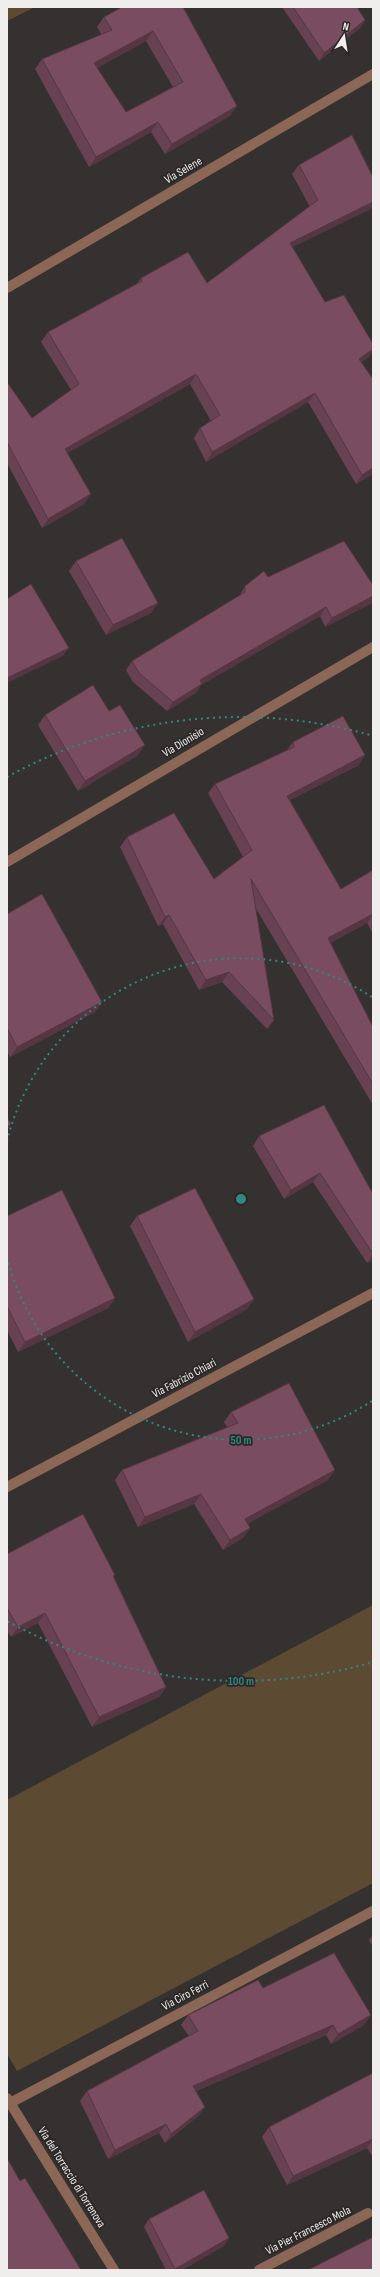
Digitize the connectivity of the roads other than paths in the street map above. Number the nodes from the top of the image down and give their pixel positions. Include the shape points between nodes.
1 (373, 74) edge
2 (7, 288) edge
3 (373, 647) edge
4 (7, 862) edge
5 (373, 1292) edge
6 (7, 1487) edge
7 (373, 1911) edge
8 (9, 2101) edge
9 (368, 2213) dead end
10 (114, 2270) edge
11 (259, 2270) edge

1 - 2 street, Via Selene
3 - 4 street, Via Dionisio
5 - 6 street, Via Fabrizio Chiari
7 - 8 street, Via Ciro Ferri
8 - 10 street, Via del Torraccio di Torrenova
9 - 11 street, Via Pier Francesco Mola

